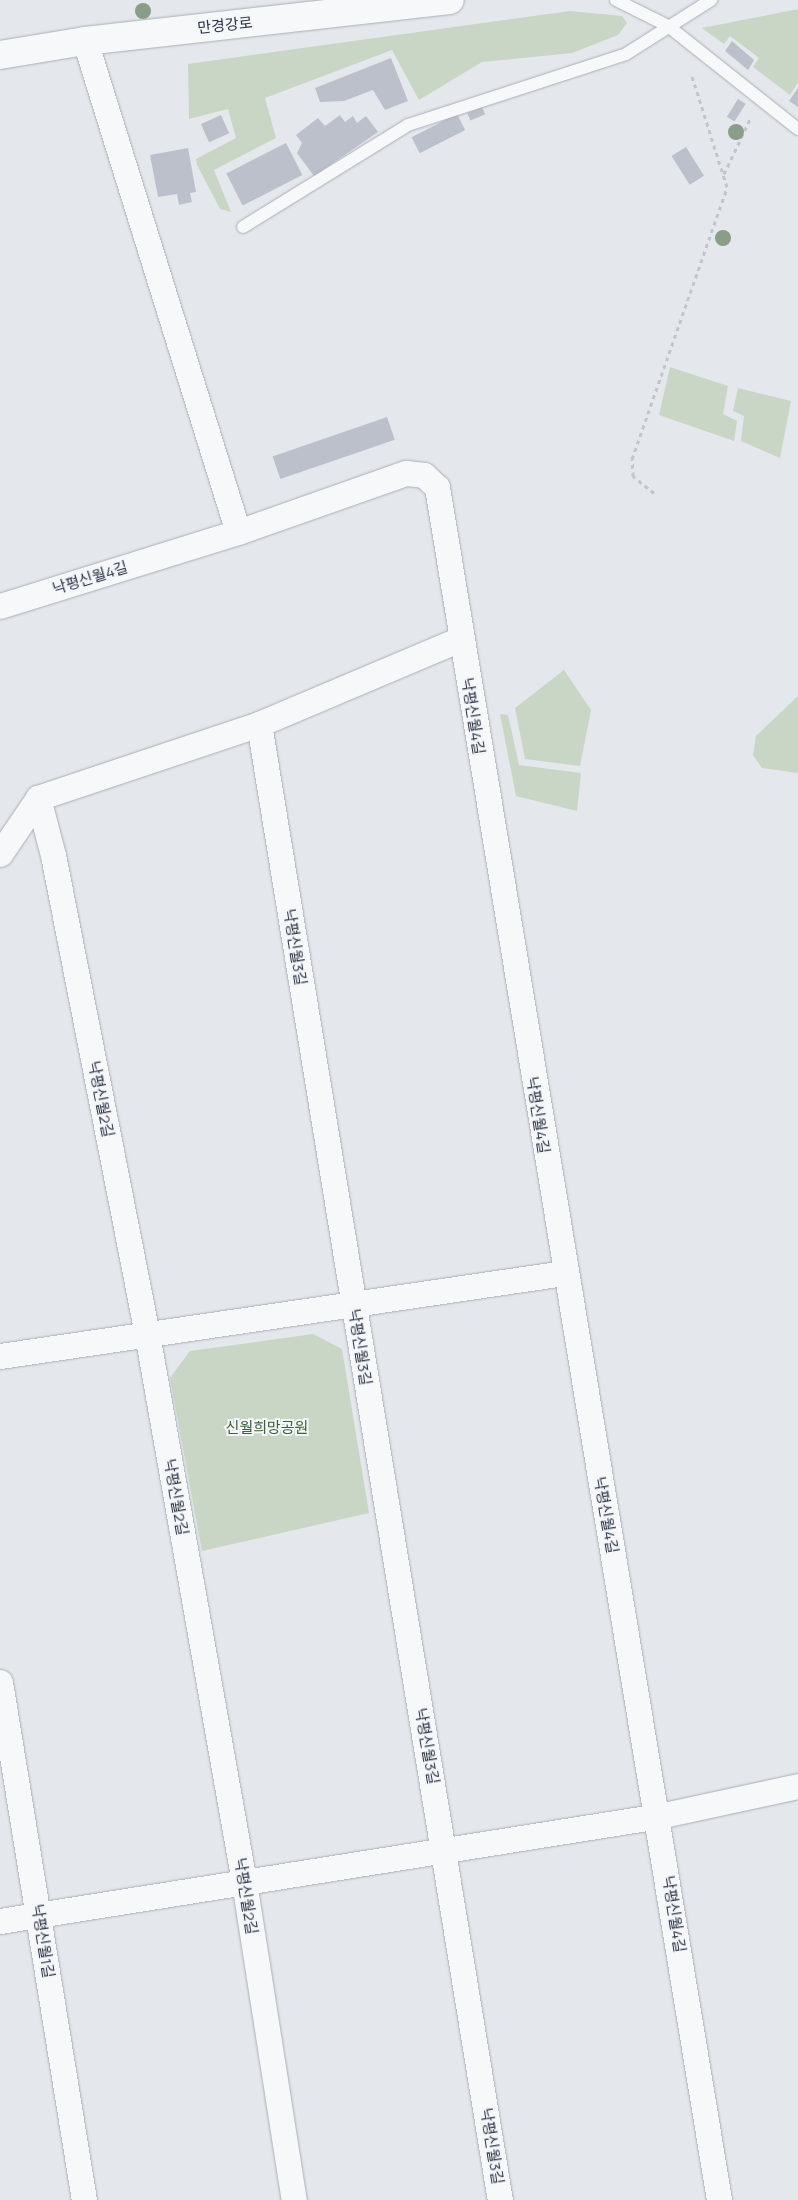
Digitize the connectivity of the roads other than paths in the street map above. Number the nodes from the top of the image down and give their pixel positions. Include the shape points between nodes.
1 (450, 0) edge
2 (616, 0) edge
3 (711, 0) edge
4 (668, 26) junction
5 (85, 41) junction
6 (0, 55) edge
7 (798, 129) edge
8 (243, 227) dead end
9 (238, 532) junction
10 (0, 606) edge
11 (460, 639) junction
12 (259, 724) junction
13 (38, 798) junction
14 (0, 854) edge
15 (564, 1273) junction
16 (352, 1304) junction
17 (147, 1334) junction
18 (0, 1356) edge
19 (0, 1682) edge
20 (798, 1786) edge
21 (659, 1816) junction
22 (444, 1851) junction
23 (244, 1882) junction
24 (39, 1915) junction
25 (0, 1921) edge
26 (84, 2200) edge
27 (294, 2200) edge
28 (500, 2200) edge
29 (719, 2200) edge

1 - 5 street, 만경강로
2 - 4 lane
3 - 4 lane
4 - 7 lane
4 - 8 lane via 626,54 592,68 408,125
5 - 6 street, 만경강로
5 - 9 street
9 - 10 street, 낙평신월4길
9 - 11 street, 낙평신월4길 via 406,473 424,475 437,487
11 - 12 street
11 - 15 street, 낙평신월4길
12 - 13 street
12 - 16 street, 낙평신월3길
13 - 14 street
13 - 17 street, 낙평신월2길
15 - 16 street
15 - 21 street, 낙평신월4길
16 - 17 street
16 - 22 street, 낙평신월3길
17 - 18 street
17 - 23 street, 낙평신월2길
19 - 24 street, 낙평신월1길
20 - 21 street
21 - 22 street
21 - 29 street, 낙평신월4길
22 - 23 street
22 - 28 street, 낙평신월3길
23 - 24 street
23 - 27 street, 낙평신월2길
24 - 25 street
24 - 26 street, 낙평신월1길

